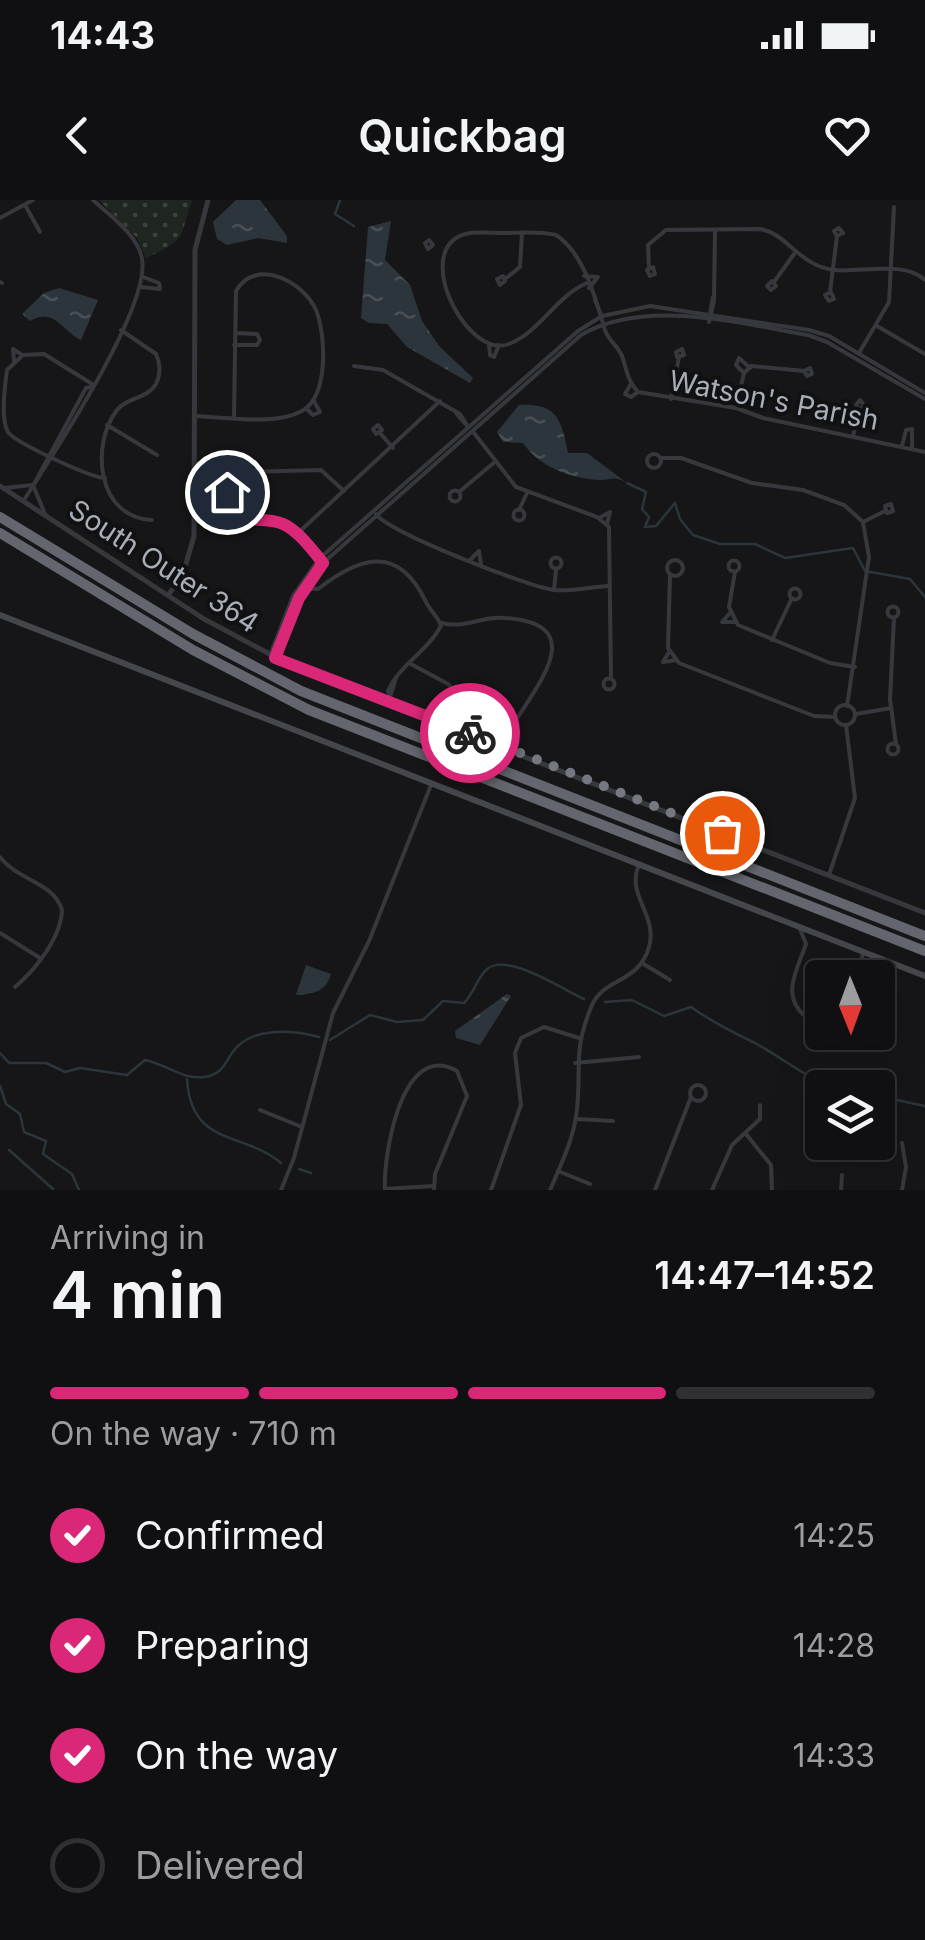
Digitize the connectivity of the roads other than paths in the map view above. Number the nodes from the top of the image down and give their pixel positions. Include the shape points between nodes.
1 (33, 200) edge
2 (93, 200) edge
3 (208, 200) edge
4 (24, 204) junction
5 (894, 206) dead end
6 (0, 218) edge
7 (715, 230) junction
8 (40, 232) dead end
9 (522, 233) junction
10 (837, 236) dead end
11 (433, 246) dead end
12 (444, 251) junction
13 (794, 254) junction
14 (649, 268) dead end
15 (833, 270) junction
16 (894, 270) junction
17 (584, 276) junction
18 (143, 277) junction
19 (505, 279) dead end
20 (925, 280) edge
21 (774, 282) dead end
22 (588, 285) junction
23 (140, 287) junction
24 (830, 292) dead end
25 (710, 317) junction
26 (603, 320) junction
27 (877, 326) junction
28 (121, 330) junction
29 (235, 333) junction
30 (234, 344) junction
31 (489, 344) junction
32 (500, 346) junction
33 (925, 354) edge
34 (22, 355) junction
35 (858, 356) junction
36 (680, 358) dead end
37 (14, 361) junction
38 (354, 366) dead end
39 (750, 368) junction
40 (804, 372) dead end
41 (744, 374) junction
42 (631, 384) junction
43 (92, 385) junction
44 (638, 392) junction
45 (925, 396) edge
46 (671, 400) junction
47 (314, 401) junction
48 (440, 402) junction
49 (306, 408) junction
50 (736, 408) junction
51 (859, 409) dead end
52 (194, 416) junction
53 (234, 416) junction
54 (2, 422) edge
55 (108, 426) junction
56 (470, 429) junction
57 (0, 432) edge
58 (8, 432) junction
59 (380, 433) dead end
60 (854, 436) junction
61 (902, 446) junction
62 (393, 448) junction
63 (912, 448) junction
64 (925, 452) edge
65 (52, 455) junction
66 (157, 455) dead end
67 (661, 458) dead end
68 (496, 461) junction
69 (238, 476) junction
70 (105, 478) junction
71 (231, 482) junction
72 (34, 485) junction
73 (2, 487) edge
74 (344, 490) junction
75 (459, 492) dead end
76 (527, 493) junction
77 (24, 500) junction
78 (519, 510) dead end
79 (885, 511) dead end
80 (45, 514) junction
81 (377, 514) junction
82 (0, 517) edge
83 (598, 518) junction
84 (152, 520) dead end
85 (863, 522) junction
86 (607, 524) junction
87 (0, 533) edge
88 (296, 535) junction
89 (320, 560) junction
90 (470, 560) junction
91 (481, 564) junction
92 (556, 568) dead end
93 (735, 572) dead end
94 (670, 575) dead end
95 (608, 586) junction
96 (302, 587) junction
97 (554, 590) junction
98 (169, 594) junction
99 (792, 598) dead end
100 (730, 612) junction
101 (0, 615) edge
102 (894, 618) dead end
103 (735, 622) junction
104 (442, 623) junction
105 (772, 640) junction
106 (669, 652) junction
107 (272, 656) junction
108 (676, 660) junction
109 (409, 663) junction
110 (855, 667) junction
111 (611, 679) dead end
112 (389, 699) junction
113 (847, 706) junction
114 (891, 708) junction
115 (854, 714) junction
116 (835, 716) junction
117 (510, 725) junction
118 (846, 725) junction
119 (896, 744) dead end
120 (502, 746) junction
121 (431, 785) junction
122 (0, 857) edge
123 (638, 866) junction
124 (829, 875) junction
125 (925, 912) edge
126 (800, 929) junction
127 (0, 933) edge
128 (821, 936) junction
129 (925, 936) edge
130 (806, 944) junction
131 (925, 951) edge
132 (864, 953) junction
133 (40, 958) junction
134 (861, 960) edge
135 (642, 962) junction
136 (925, 976) edge
137 (670, 980) dead end
138 (15, 987) dead end
139 (805, 1016) edge
140 (579, 1038) junction
141 (639, 1057) dead end
142 (575, 1063) junction
143 (690, 1097) dead end
144 (760, 1105) dead end
145 (260, 1110) dead end
146 (576, 1119) junction
147 (614, 1121) dead end
148 (304, 1127) junction
149 (745, 1133) junction
150 (902, 1143) dead end
151 (558, 1171) junction
152 (842, 1175) dead end
153 (590, 1184) dead end
154 (433, 1188) edge
155 (385, 1189) edge
156 (281, 1190) edge
157 (491, 1190) edge
158 (550, 1190) edge
159 (655, 1190) edge
160 (712, 1190) edge
161 (772, 1190) edge
162 (841, 1190) edge
163 (902, 1190) edge

1 - 4 street
2 - 18 street via 135,242
3 - 52 street via 196,250
4 - 6 street
4 - 8 street
5 - 16 street
7 - 13 street via 768,230
7 - 14 street via 660,232 648,245
7 - 25 street
9 - 12 street via 468,234
9 - 17 street via 566,242
9 - 19 street via 520,268
10 - 15 street
11 - 12 street
12 - 31 street via 452,306
13 - 15 street
13 - 21 street
15 - 16 street
15 - 24 street
16 - 20 street
16 - 27 street via 890,302
17 - 22 street
17 - 22 street via 598,277
18 - 23 street
18 - 23 street via 160,288
22 - 26 street, Watson's Parish
22 - 32 street via 566,292 514,342
23 - 28 street
25 - 26 street via 650,306
25 - 35 street via 809,330
26 - 42 street, Watson's Parish
26 - 56 street via 578,331
27 - 33 street
27 - 35 street
28 - 43 street
28 - 55 street via 156,354 159,374 148,392 120,406
29 - 30 street
29 - 30 street via 260,340
29 - 47 street via 234,299 245,279 267,274 302,291 320,323
30 - 53 street
31 - 32 street
31 - 32 street via 494,357
34 - 37 street
34 - 37 street via 13,349
34 - 43 street via 44,354
35 - 45 street
36 - 46 street
37 - 54 street
38 - 48 street via 374,366
39 - 40 street
39 - 41 street
39 - 41 street via 743,358 736,361
41 - 50 street
42 - 44 street, Watson's Parish
42 - 44 street, Watson's Parish via 625,394
43 - 65 street
44 - 46 street, Watson's Parish
46 - 50 street, Watson's Parish
47 - 49 street
47 - 49 street via 320,412
48 - 56 street
48 - 62 street
49 - 53 street via 283,416
50 - 60 street, Watson's Parish
51 - 60 street
52 - 53 street
52 - 98 street via 194,536
54 - 58 street
55 - 66 street
55 - 70 street via 100,449
56 - 68 street
56 - 81 street
57 - 58 street
58 - 65 street
59 - 62 street
60 - 61 street, Watson's Parish
61 - 63 street, Watson's Parish
61 - 63 street, Watson's Parish via 912,429
62 - 74 street
63 - 64 street, Watson's Parish
65 - 70 street via 87,476
65 - 72 street
67 - 85 street via 681,458 752,484 804,490 844,505
68 - 75 street
68 - 76 street
69 - 71 street
69 - 71 street via 228,470
69 - 74 street via 314,469 330,474
70 - 84 street via 116,505
71 - 88 street via 227,501 239,518 275,522
72 - 73 street
72 - 77 street
72 - 80 street
73 - 77 street, South Outer 364
74 - 88 street
76 - 78 street
76 - 83 street
77 - 80 street, South Outer 364
79 - 85 street
80 - 98 street, South Outer 364
81 - 89 street
81 - 90 street
82 - 129 highway via 192,634 301,691
83 - 86 street
83 - 86 street via 610,512
85 - 110 street via 869,538
86 - 95 street
87 - 131 highway via 289,700
88 - 89 street
89 - 96 street
90 - 91 street
90 - 91 street via 479,551
91 - 97 street
92 - 97 street
93 - 100 street
94 - 106 street
95 - 97 street
95 - 111 street
96 - 104 street via 318,590 347,566 382,563 416,580
96 - 107 street
98 - 107 street, South Outer 364
99 - 105 street
100 - 103 street
100 - 103 street via 722,622
101 - 121 main road
102 - 114 street
103 - 105 street
104 - 109 street
104 - 117 street via 517,620 547,636 551,665
105 - 110 street
106 - 108 street
106 - 108 street via 663,662
107 - 112 street, South Outer 364
108 - 116 street via 814,716
109 - 112 street via 389,686
109 - 117 street via 448,684 475,712
110 - 113 street
112 - 120 street, South Outer 364
113 - 115 street
113 - 116 street
114 - 115 street
114 - 119 street
115 - 118 street
116 - 118 street
117 - 120 street
118 - 124 street via 855,798
120 - 124 street, South Outer 364
121 - 123 main road
121 - 148 street via 334,1014
122 - 133 street via 61,905 61,922
123 - 126 main road
123 - 135 street via 634,887 651,927
124 - 125 street, South Outer 364
126 - 128 main road
126 - 130 street
127 - 133 street
128 - 130 street
128 - 132 main road
130 - 139 street via 792,983 792,999
132 - 134 street
132 - 136 main road
133 - 138 street
135 - 137 street
135 - 140 street via 596,996
140 - 142 street
140 - 157 street via 544,1027 521,1038 521,1105
141 - 142 street
142 - 146 street
143 - 159 street
144 - 149 street via 760,1119
145 - 148 street
146 - 147 street
146 - 151 street
148 - 156 street
149 - 160 street via 724,1158
149 - 161 street via 770,1166
150 - 163 street
151 - 153 street
151 - 158 street
152 - 162 street
154 - 155 street
154 - 155 street via 467,1096 457,1071 436,1065 425,1067 411,1084 385,1151

